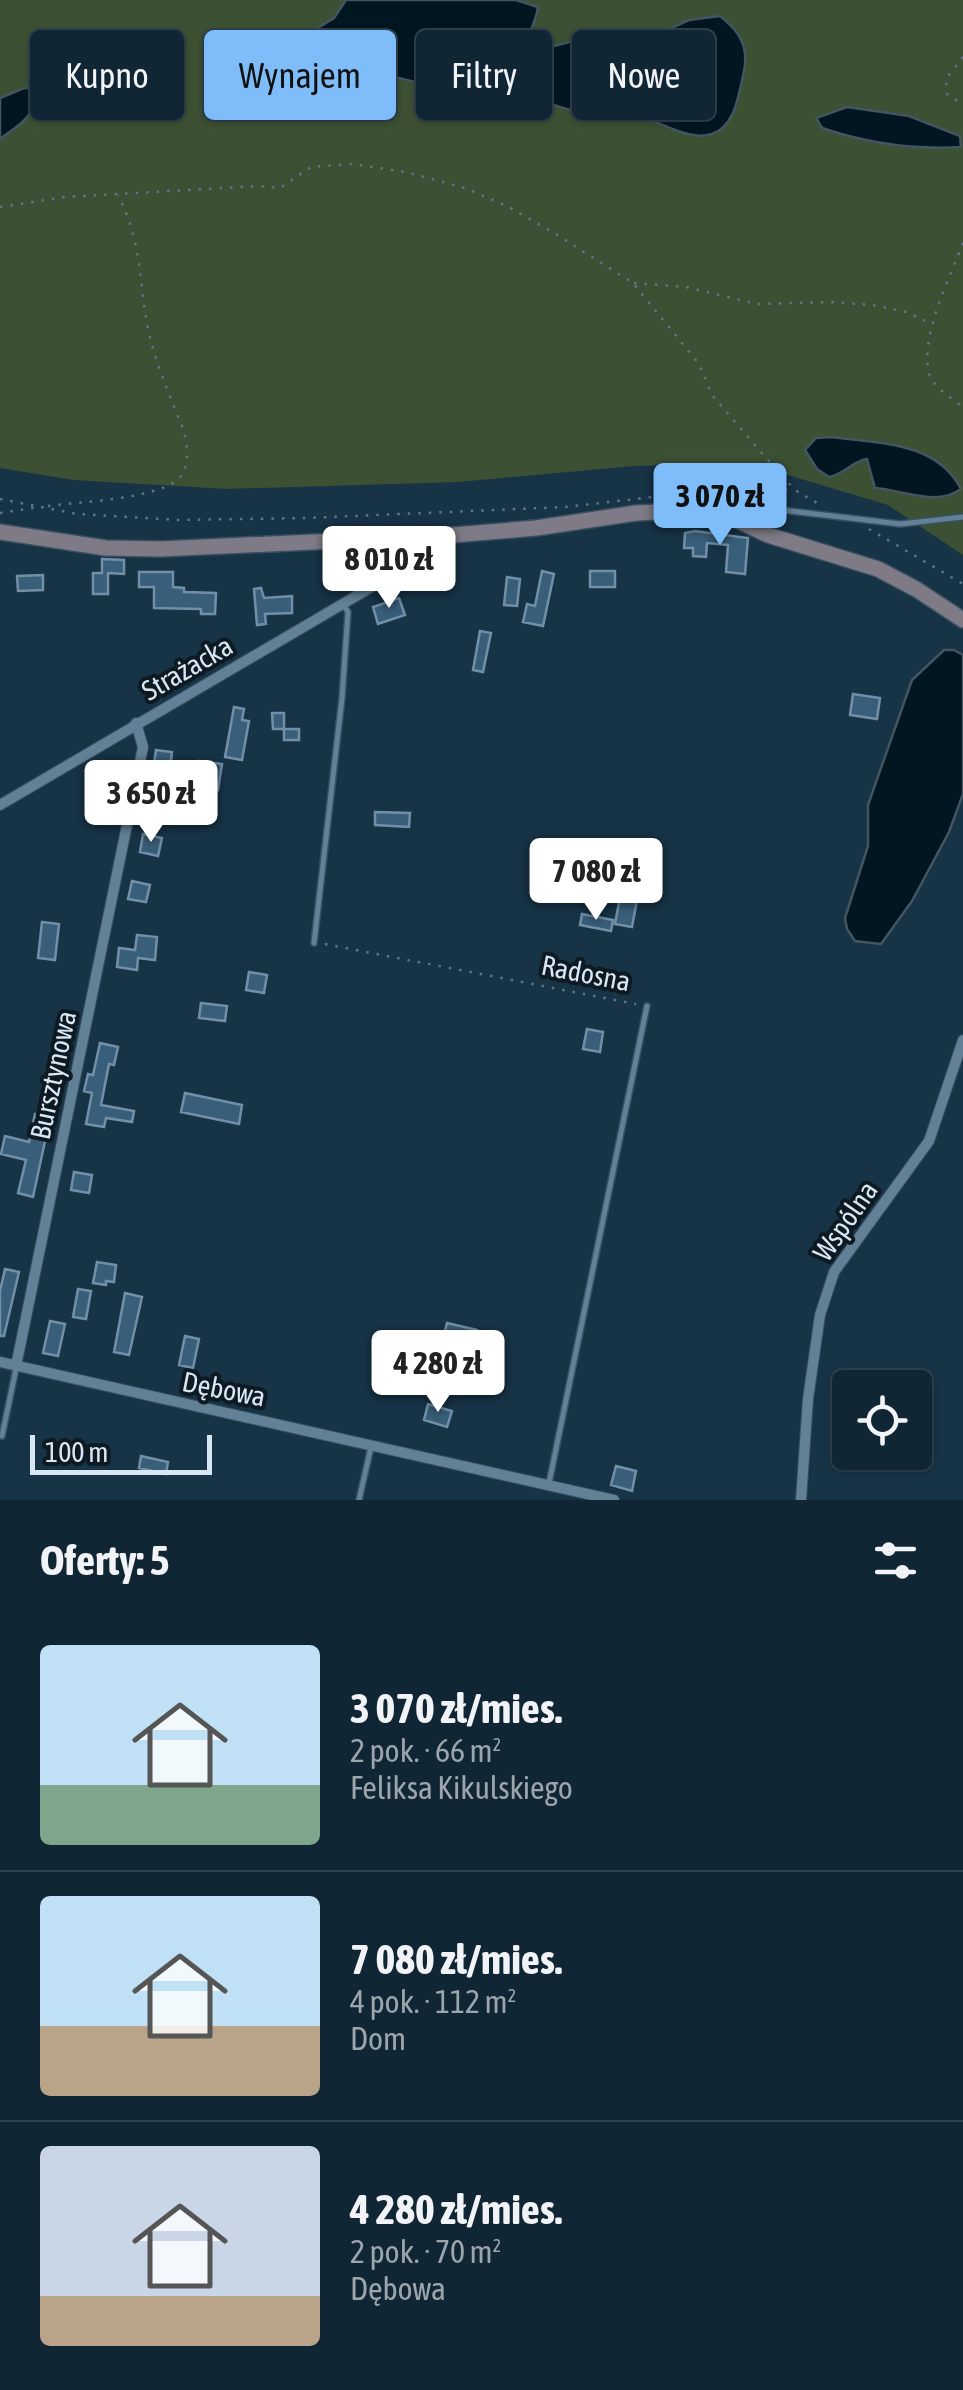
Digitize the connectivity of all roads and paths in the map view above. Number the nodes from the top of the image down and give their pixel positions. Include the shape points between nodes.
1 (963, 57) edge
2 (963, 104) edge
3 (118, 194) junction
4 (0, 207) edge
5 (963, 243) edge
6 (632, 283) junction
7 (932, 324) junction
8 (963, 407) edge
9 (795, 490) junction
10 (0, 499) edge
11 (46, 506) junction
12 (0, 513) edge
13 (963, 517) edge
14 (734, 518) junction
15 (843, 518) junction
16 (0, 532) edge
17 (440, 536) junction
18 (963, 584) edge
19 (343, 603) junction
20 (963, 620) edge
21 (136, 723) junction
22 (0, 805) edge
23 (314, 942) joint
24 (648, 1006) joint
25 (963, 1040) edge
26 (0, 1362) edge
27 (16, 1366) junction
28 (2, 1436) edge
29 (371, 1444) junction
30 (548, 1485) junction
31 (360, 1500) edge
32 (614, 1500) edge
33 (801, 1500) edge

1 - 2 path via 946,79 947,94
3 - 4 path
3 - 6 path via 280,188 311,167 352,164 406,172 507,206
3 - 11 path via 142,267 148,330 184,430 184,472 157,491
5 - 7 path
6 - 7 path via 686,287 757,304 872,306
6 - 9 path via 699,364 712,395
7 - 8 path via 929,373
9 - 11 path via 724,488 566,508 306,518 121,518
9 - 15 path
10 - 11 path
11 - 12 path
13 - 15 lane via 900,524
14 - 15 lane via 765,508
14 - 17 main road via 667,510
14 - 20 main road via 878,569
15 - 18 path
16 - 17 main road via 161,549
17 - 19 street, Strażacka via 438,548
19 - 21 street, Strażacka
19 - 23 lane via 348,612 342,698
21 - 22 street, Strażacka
21 - 27 street, Bursztynowa via 143,747
23 - 24 path, Radosna
24 - 30 lane, Radosna
25 - 33 street, Wspólna via 929,1142 834,1272 815,1348
26 - 27 street, Dębowa
27 - 28 lane, Bursztynowa
27 - 29 street, Dębowa
29 - 30 street, Dębowa
29 - 31 lane
30 - 32 street, Dębowa

